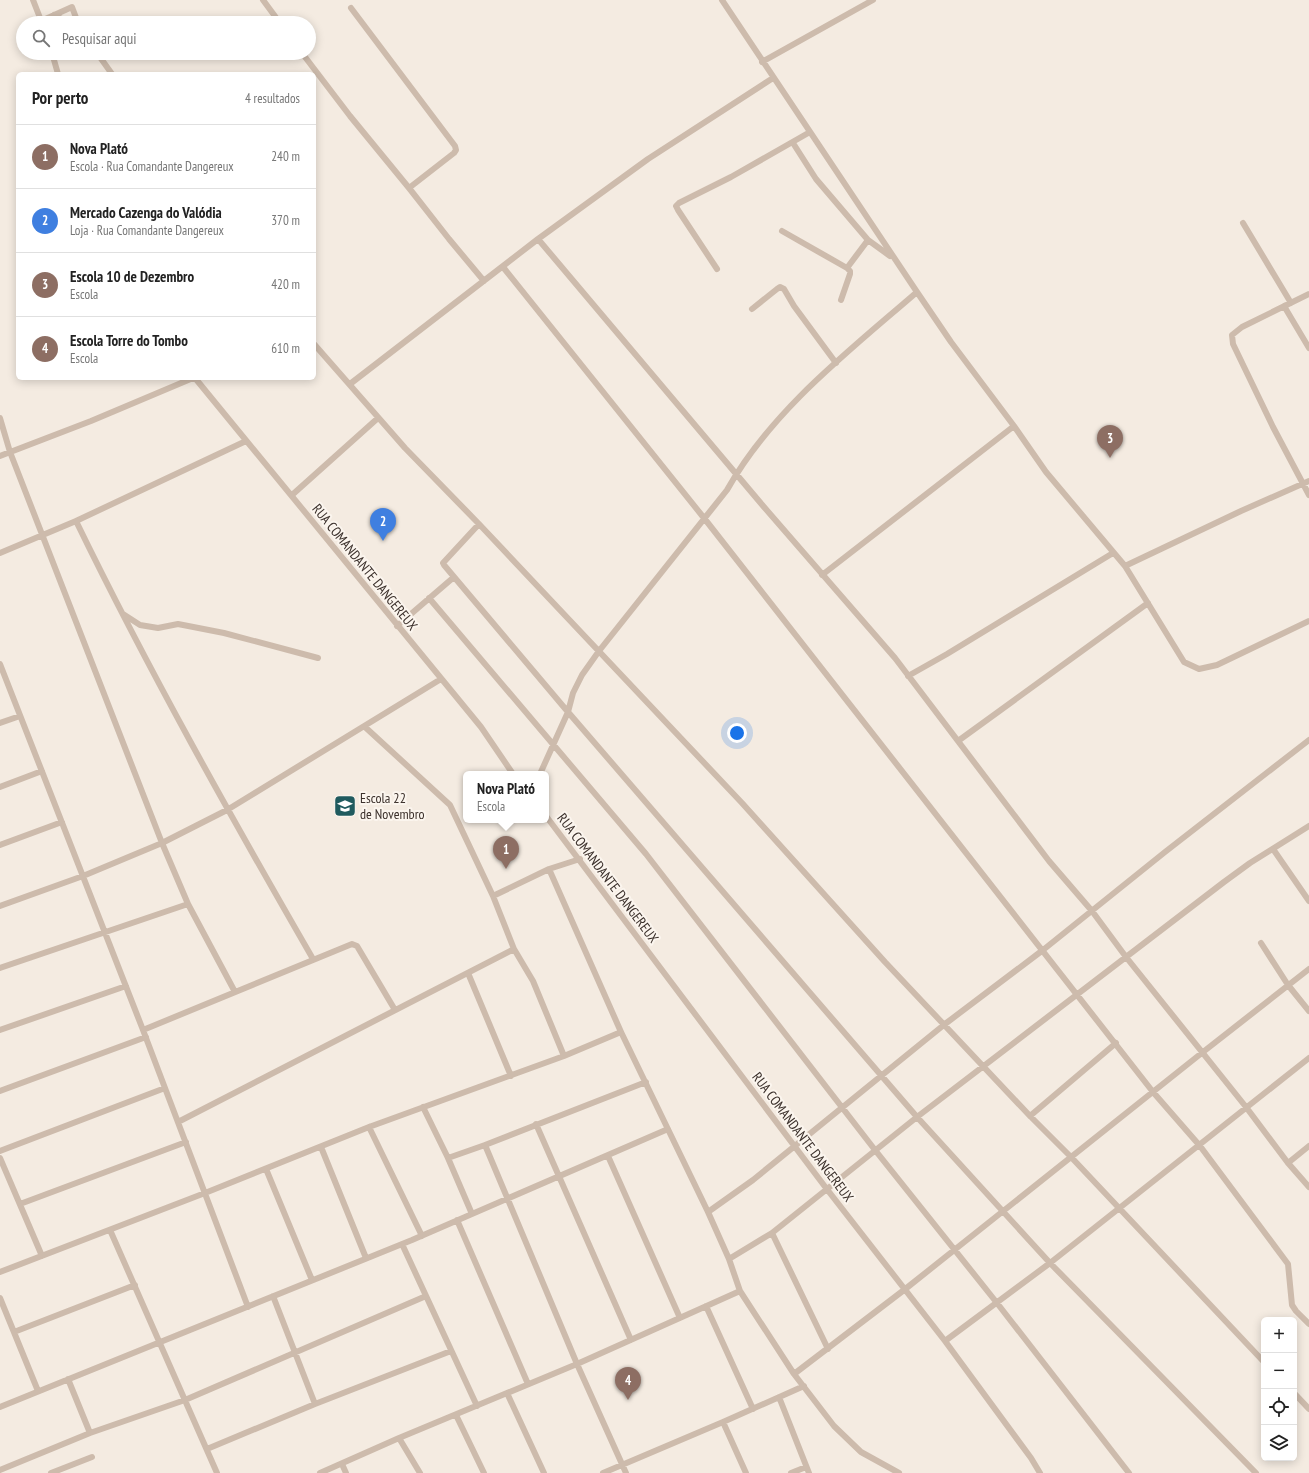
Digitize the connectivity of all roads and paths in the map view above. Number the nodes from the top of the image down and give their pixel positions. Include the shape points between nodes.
1 (33, 0) edge
2 (263, 0) edge
3 (722, 0) edge
4 (873, 0) edge
5 (351, 8) dead end
6 (54, 15) edge
7 (40, 16) edge
8 (75, 16) edge
9 (275, 16) edge
10 (54, 60) edge
11 (102, 60) edge
12 (307, 60) edge
13 (762, 62) junction
14 (57, 72) edge
15 (111, 72) edge
16 (773, 78) junction
17 (810, 132) junction
18 (793, 143) junction
19 (409, 188) junction
20 (1244, 223) dead end
21 (782, 231) dead end
22 (538, 239) junction
23 (868, 240) junction
24 (894, 258) junction
25 (502, 267) junction
26 (847, 268) junction
27 (717, 269) dead end
28 (484, 281) junction
29 (917, 292) junction
30 (1309, 294) edge
31 (841, 300) dead end
32 (1291, 303) junction
33 (1284, 306) junction
34 (752, 309) dead end
35 (316, 346) edge
36 (1309, 348) edge
37 (836, 363) junction
38 (189, 380) edge
39 (196, 380) edge
40 (350, 384) junction
41 (0, 418) edge
42 (378, 418) junction
43 (1014, 426) junction
44 (246, 441) junction
45 (10, 452) junction
46 (0, 456) edge
47 (736, 473) junction
48 (1306, 482) edge
49 (292, 495) junction
50 (1309, 495) edge
51 (704, 518) junction
52 (76, 521) junction
53 (480, 524) junction
54 (41, 535) junction
55 (0, 553) edge
56 (1113, 553) junction
57 (1125, 566) junction
58 (822, 575) junction
59 (454, 577) junction
60 (429, 598) junction
61 (1148, 603) junction
62 (122, 614) junction
63 (1309, 621) edge
64 (397, 626) junction
65 (599, 651) junction
66 (318, 658) dead end
67 (0, 664) edge
68 (908, 676) junction
69 (441, 679) junction
70 (568, 712) junction
71 (20, 716) junction
72 (0, 723) edge
73 (365, 727) junction
74 (1309, 740) edge
75 (958, 741) junction
76 (553, 745) junction
77 (42, 771) junction
78 (511, 771) edge
79 (541, 771) edge
80 (0, 787) edge
81 (227, 810) junction
82 (549, 820) edge
83 (62, 822) junction
84 (1309, 826) edge
85 (162, 843) junction
86 (0, 845) edge
87 (1273, 849) junction
88 (580, 859) junction
89 (549, 869) junction
90 (83, 876) junction
91 (493, 896) junction
92 (1309, 901) edge
93 (188, 904) junction
94 (0, 906) edge
95 (1092, 911) junction
96 (105, 932) junction
97 (1261, 943) dead end
98 (514, 949) junction
99 (1043, 950) junction
100 (1126, 956) junction
101 (313, 959) junction
102 (0, 968) edge
103 (1309, 969) edge
104 (468, 973) junction
105 (1288, 985) junction
106 (126, 986) junction
107 (234, 992) junction
108 (1078, 994) junction
109 (395, 1010) junction
110 (1309, 1011) edge
111 (944, 1024) junction
112 (0, 1030) edge
113 (143, 1030) junction
114 (621, 1032) junction
115 (146, 1037) junction
116 (1116, 1044) junction
117 (1203, 1052) junction
118 (564, 1056) junction
119 (1309, 1058) edge
120 (983, 1066) junction
121 (511, 1076) junction
122 (881, 1076) junction
123 (646, 1082) junction
124 (165, 1088) junction
125 (0, 1091) edge
126 (1153, 1092) junction
127 (423, 1107) junction
128 (842, 1107) junction
129 (1246, 1107) junction
130 (1030, 1116) junction
131 (917, 1117) junction
132 (178, 1122) junction
133 (536, 1124) junction
134 (370, 1127) junction
135 (668, 1129) junction
136 (186, 1142) junction
137 (484, 1145) junction
138 (794, 1146) junction
139 (1200, 1146) junction
140 (1309, 1146) edge
141 (321, 1147) junction
142 (875, 1150) junction
143 (0, 1151) edge
144 (608, 1156) junction
145 (1070, 1157) junction
146 (0, 1158) edge
147 (448, 1158) junction
148 (1288, 1163) junction
149 (266, 1169) junction
150 (559, 1177) junction
151 (1309, 1187) edge
152 (826, 1188) junction
153 (206, 1193) junction
154 (507, 1199) junction
155 (20, 1204) junction
156 (1120, 1209) junction
157 (708, 1212) junction
158 (1003, 1212) junction
159 (472, 1214) junction
160 (457, 1220) junction
161 (110, 1230) junction
162 (772, 1233) junction
163 (422, 1236) junction
164 (402, 1244) junction
165 (954, 1250) junction
166 (42, 1256) junction
167 (366, 1258) junction
168 (729, 1259) junction
169 (1050, 1264) junction
170 (0, 1272) edge
171 (312, 1280) junction
172 (135, 1285) junction
173 (904, 1290) junction
174 (740, 1291) junction
175 (273, 1296) junction
176 (426, 1296) junction
177 (0, 1298) edge
178 (997, 1303) junction
179 (706, 1306) junction
180 (248, 1307) junction
181 (680, 1318) junction
182 (1309, 1324) edge
183 (14, 1332) junction
184 (631, 1340) junction
185 (945, 1341) junction
186 (160, 1342) junction
187 (828, 1349) junction
188 (451, 1351) junction
189 (294, 1352) junction
190 (1261, 1359) edge
191 (577, 1364) junction
192 (794, 1374) junction
193 (68, 1379) junction
194 (528, 1384) junction
195 (804, 1386) junction
196 (38, 1391) junction
197 (507, 1393) junction
198 (1297, 1396) edge
199 (779, 1397) junction
200 (185, 1400) junction
201 (316, 1404) junction
202 (477, 1406) junction
203 (0, 1407) edge
204 (753, 1409) junction
205 (1309, 1409) edge
206 (456, 1415) junction
207 (724, 1422) junction
208 (90, 1433) junction
209 (399, 1438) junction
210 (207, 1449) junction
211 (92, 1457) dead end
212 (342, 1464) junction
213 (622, 1464) junction
214 (806, 1466) junction
215 (0, 1470) edge
216 (51, 1473) edge
217 (217, 1473) edge
218 (320, 1473) edge
219 (346, 1473) edge
220 (420, 1473) edge
221 (484, 1473) edge
222 (544, 1473) edge
223 (603, 1473) edge
224 (626, 1473) edge
225 (746, 1473) edge
226 (791, 1473) edge
227 (809, 1473) edge
228 (899, 1473) edge
229 (1040, 1473) edge
230 (1128, 1473) edge
231 (1256, 1473) edge

1 - 7 street
2 - 9 street
3 - 13 street
4 - 13 street
5 - 19 street via 455,146 454,153
6 - 8 street via 72,7
10 - 14 street
11 - 15 street
12 - 19 street
13 - 16 street
16 - 17 street
16 - 22 street via 648,159
17 - 18 street
17 - 24 street
18 - 23 street via 816,180
18 - 27 street via 676,206
19 - 28 street
20 - 32 street
21 - 26 street
22 - 25 street
22 - 47 street
23 - 24 street
23 - 26 street
24 - 29 street
25 - 28 street
25 - 51 street
26 - 31 street via 850,274
28 - 40 street
29 - 37 street
29 - 43 street
30 - 32 street
32 - 33 street
33 - 36 street
33 - 48 street via 1242,327 1232,335 1233,344 1273,427
34 - 37 street via 780,287 784,289
35 - 40 street
37 - 47 street via 772,426
38 - 45 street
39 - 44 street, RUA COMANDANTE DANGEREUX
40 - 42 street
41 - 45 street
42 - 49 street
42 - 53 street
43 - 56 street via 1046,472
43 - 58 street
44 - 49 street, RUA COMANDANTE DANGEREUX
44 - 52 street
45 - 46 street
45 - 54 street
47 - 51 street via 727,490
47 - 58 street
48 - 50 street
48 - 57 street
49 - 64 street, RUA COMANDANTE DANGEREUX
51 - 65 street
51 - 99 street
52 - 54 street
52 - 62 street
53 - 59 street via 443,563
53 - 65 street
54 - 55 street
54 - 85 street
56 - 57 street
56 - 68 street
57 - 61 street
58 - 68 street
59 - 60 street
59 - 70 street
60 - 64 street
60 - 76 street
61 - 63 street via 1184,662 1199,669 1217,665
61 - 75 street
62 - 66 street via 140,625 158,628 178,624 224,633
62 - 81 street
64 - 69 street, RUA COMANDANTE DANGEREUX
65 - 70 street via 582,675
65 - 111 street
67 - 71 street
68 - 75 street
69 - 73 street
69 - 78 street, RUA COMANDANTE DANGEREUX via 480,727
70 - 76 street
70 - 122 street
71 - 72 street
71 - 77 street
73 - 81 street
73 - 91 street via 450,805
74 - 95 street
75 - 95 street via 1049,861
76 - 79 street
76 - 128 street via 646,854
77 - 80 street
77 - 83 street
81 - 85 street
81 - 101 street
82 - 88 street, RUA COMANDANTE DANGEREUX
83 - 86 street
83 - 90 street
84 - 87 street
85 - 90 street
85 - 93 street
87 - 92 street
87 - 100 street via 1224,882
88 - 89 street
88 - 138 street, RUA COMANDANTE DANGEREUX
89 - 91 street
89 - 114 street
90 - 94 street
90 - 96 street
91 - 98 street
93 - 96 street
93 - 107 street
95 - 99 street
95 - 100 street
96 - 102 street
96 - 106 street
97 - 105 street
98 - 104 street
98 - 118 street via 533,981
99 - 108 street
99 - 111 street
100 - 108 street
100 - 117 street
101 - 107 street
101 - 109 street via 347,945 357,946
103 - 105 street
104 - 109 street
104 - 121 street
105 - 110 street
105 - 117 street
106 - 112 street
106 - 113 street
107 - 113 street
108 - 116 street
108 - 120 street
109 - 132 street
111 - 120 street
111 - 122 street
113 - 115 street
114 - 118 street
114 - 123 street
115 - 124 street
115 - 125 street
116 - 126 street
116 - 130 street
117 - 126 street
117 - 129 street
118 - 121 street
119 - 129 street
120 - 130 street
120 - 131 street
121 - 127 street
122 - 128 street
122 - 131 street
123 - 133 street
123 - 135 street
124 - 132 street
124 - 143 street
126 - 139 street
126 - 145 street
127 - 134 street
127 - 147 street
128 - 138 street
128 - 142 street
129 - 139 street
129 - 148 street
130 - 145 street
131 - 142 street
131 - 158 street
132 - 136 street
133 - 137 street
133 - 150 street
134 - 141 street
134 - 163 street
135 - 144 street
135 - 157 street
136 - 153 street
136 - 155 street
137 - 147 street
137 - 154 street
138 - 152 street, RUA COMANDANTE DANGEREUX
138 - 157 street via 753,1180
139 - 156 street
139 - 182 street via 1288,1264 1292,1305
140 - 148 street
141 - 149 street
141 - 167 street
142 - 152 street
142 - 165 street
144 - 150 street
144 - 181 street
145 - 156 street
145 - 158 street
146 - 155 street
147 - 159 street
148 - 151 street
149 - 153 street
149 - 171 street
150 - 154 street
150 - 184 street
152 - 162 street
152 - 173 street, RUA COMANDANTE DANGEREUX
153 - 161 street
153 - 180 street
154 - 159 street
154 - 191 street
155 - 166 street
156 - 169 street
156 - 190 street
157 - 168 street
158 - 165 street
158 - 169 street
159 - 160 street
160 - 163 street
160 - 194 street
161 - 166 street
161 - 172 street
162 - 168 street
162 - 187 street
163 - 164 street
164 - 167 street
164 - 176 street
165 - 173 street
165 - 178 street
166 - 170 street
167 - 171 street
168 - 174 street
169 - 178 street
169 - 231 street
171 - 175 street
172 - 183 street
172 - 186 street
173 - 185 street, RUA COMANDANTE DANGEREUX
173 - 187 street
174 - 179 street
174 - 192 street
175 - 180 street
175 - 189 street
176 - 188 street
176 - 189 street
177 - 183 street
178 - 185 street
178 - 230 street
179 - 181 street
179 - 204 street
180 - 186 street
181 - 184 street
183 - 196 street
184 - 191 street
185 - 229 street, RUA COMANDANTE DANGEREUX
186 - 193 street
186 - 200 street
187 - 192 street
188 - 201 street
188 - 202 street
189 - 200 street
189 - 201 street
191 - 194 street
191 - 213 street
192 - 195 street
193 - 196 street
193 - 208 street
194 - 197 street
195 - 199 street
195 - 228 street via 834,1426 860,1452
196 - 203 street
197 - 202 street
197 - 222 street
198 - 205 street
199 - 204 street
199 - 214 street
200 - 208 street
200 - 210 street
201 - 210 street
202 - 206 street
204 - 207 street
206 - 209 street
206 - 221 street
207 - 213 street
207 - 225 street
208 - 215 street
209 - 212 street
209 - 220 street
210 - 217 street
211 - 216 street
212 - 218 street
212 - 219 street
213 - 223 street
213 - 224 street
214 - 226 street
214 - 227 street

